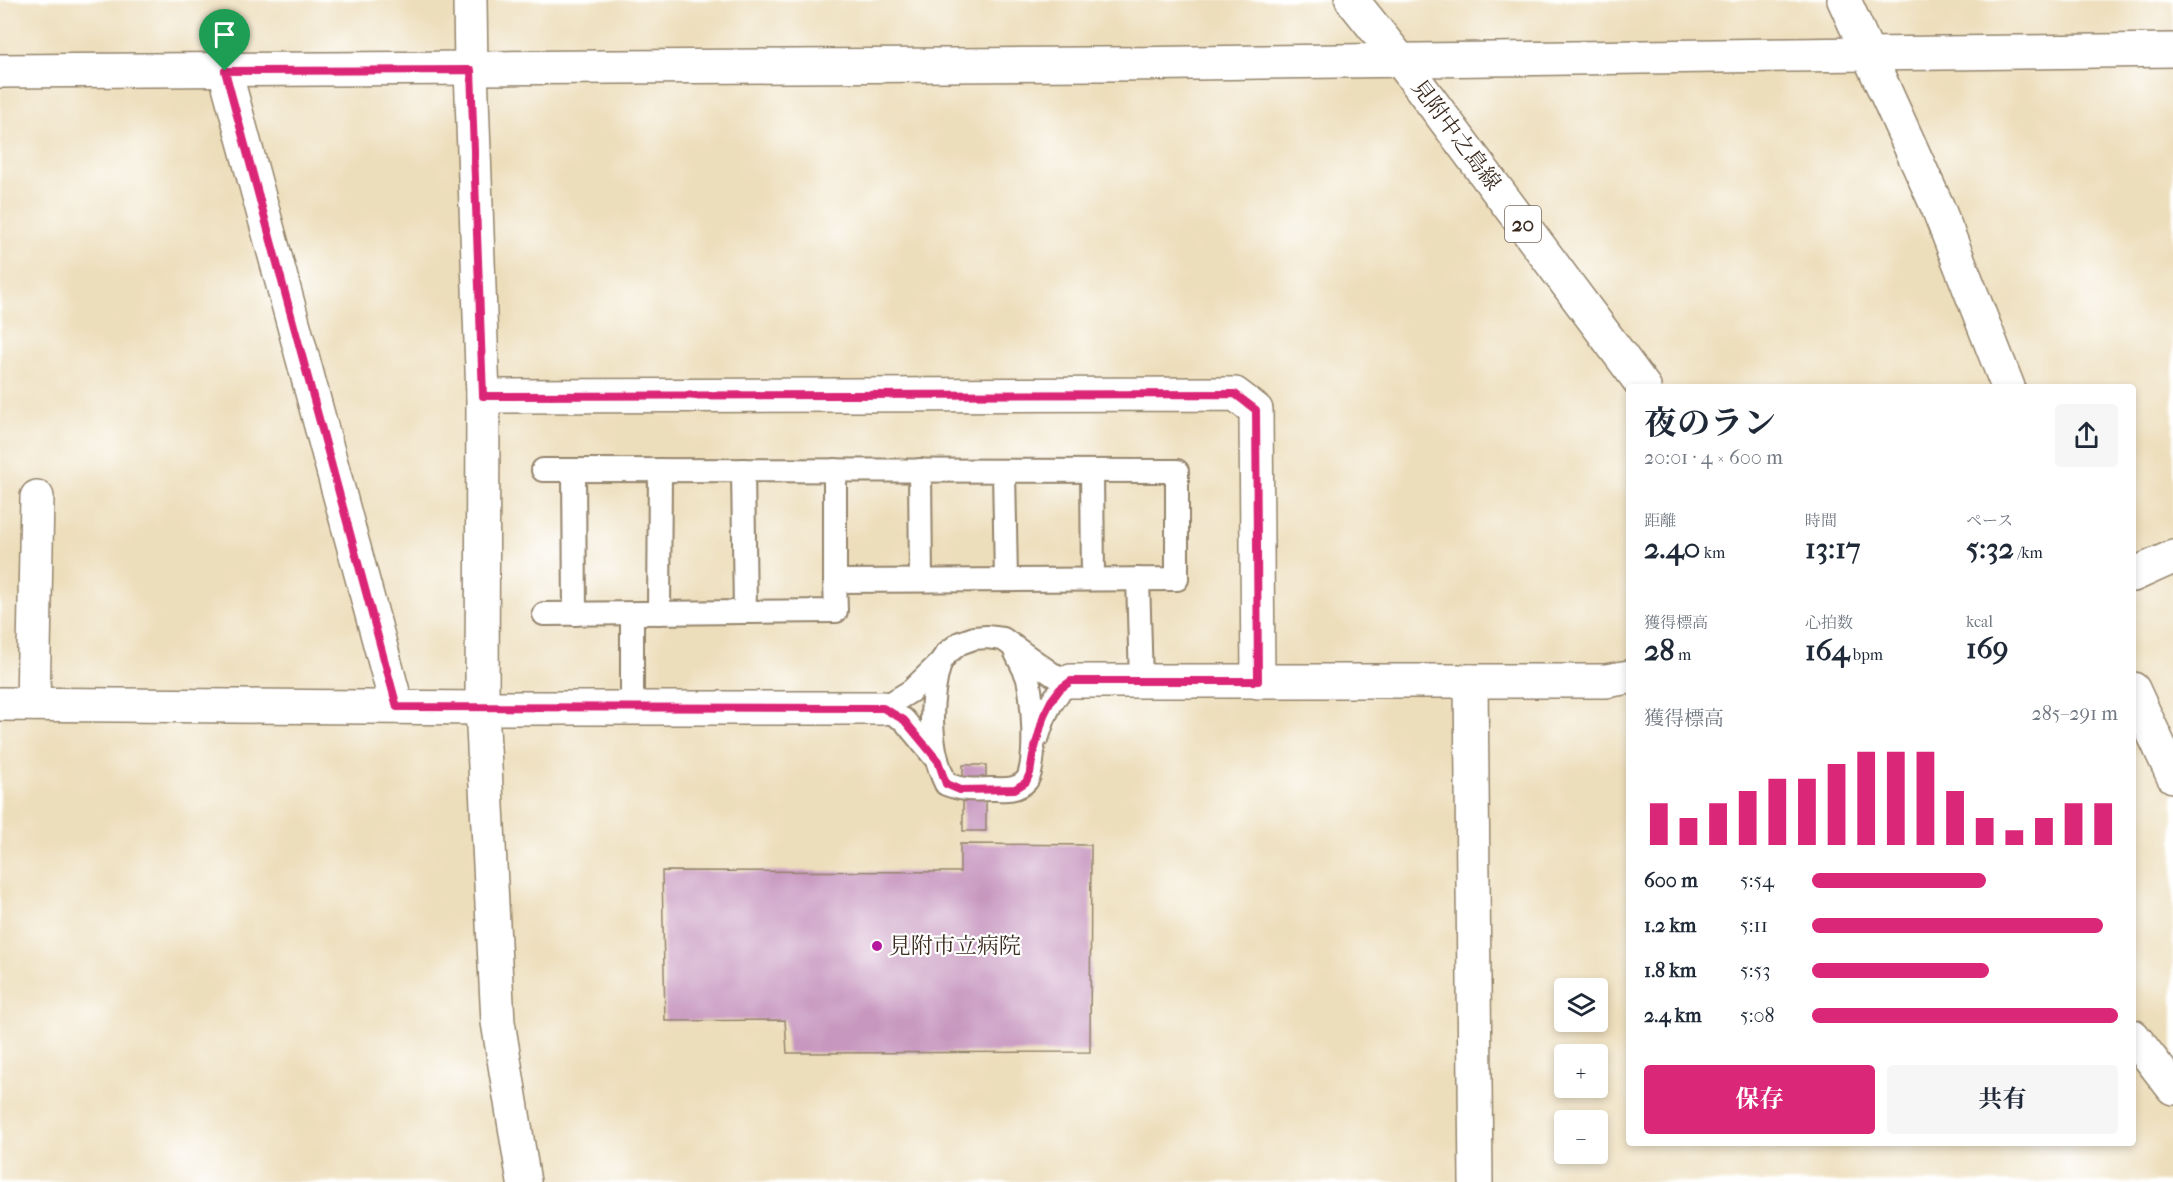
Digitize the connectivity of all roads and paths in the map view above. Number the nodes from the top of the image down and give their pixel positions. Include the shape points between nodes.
1 (470, 0) edge
2 (1352, 0) edge
3 (1844, 0) edge
4 (2173, 50) edge
5 (1869, 54) junction
6 (1401, 61) junction
7 (471, 70) junction
8 (0, 71) edge
9 (225, 71) junction
10 (1642, 384) edge
11 (2007, 384) edge
12 (483, 396) junction
13 (543, 470) dead end
14 (574, 470) junction
15 (660, 470) junction
16 (743, 470) junction
17 (835, 470) junction
18 (920, 470) junction
19 (1004, 471) junction
20 (1092, 471) junction
21 (37, 497) dead end
22 (2173, 557) edge
23 (2136, 574) edge
24 (1093, 579) junction
25 (1138, 579) junction
26 (921, 580) junction
27 (1006, 580) junction
28 (836, 581) junction
29 (745, 612) junction
30 (658, 613) junction
31 (544, 614) dead end
32 (575, 614) junction
33 (632, 614) junction
34 (1013, 646) junction
35 (940, 663) junction
36 (1626, 678) edge
37 (1071, 681) junction
38 (1141, 681) junction
39 (1258, 681) junction
40 (1471, 681) junction
41 (2136, 696) edge
42 (0, 704) edge
43 (33, 704) junction
44 (397, 707) junction
45 (482, 708) junction
46 (632, 708) junction
47 (883, 708) junction
48 (1033, 755) junction
49 (938, 761) junction
50 (2173, 776) edge
51 (2138, 1053) edge
52 (2173, 1088) edge
53 (524, 1182) edge
54 (1476, 1182) edge

1 - 7 street
2 - 6 street, 見附中之島線 / 20
3 - 5 street
4 - 5 street
5 - 6 street
5 - 11 street via 1938,208
6 - 7 street
6 - 10 street, 見附中之島線 / 20
7 - 9 street
7 - 12 street
8 - 9 street
9 - 44 street
12 - 39 street via 1235,394 1256,410
12 - 45 street
13 - 14 lane
14 - 15 lane
14 - 32 lane
15 - 16 lane
15 - 30 lane
16 - 17 lane
16 - 29 lane
17 - 18 lane
17 - 28 lane
18 - 19 lane
18 - 26 lane
19 - 20 lane
19 - 27 lane
20 - 24 lane
20 - 25 lane via 1177,471 1176,579
21 - 43 street
22 - 23 street
24 - 25 lane
24 - 27 lane
25 - 38 lane
26 - 27 lane
26 - 28 lane
28 - 29 lane via 836,611
29 - 30 lane
30 - 33 lane
31 - 32 lane
32 - 33 lane
33 - 46 lane
34 - 35 lane via 1003,639 974,638 960,643
34 - 37 lane via 1052,674
34 - 48 lane via 1027,677
35 - 47 lane via 911,691
35 - 49 lane via 932,707
36 - 40 street via 1606,681
37 - 38 street
37 - 48 lane via 1051,701
38 - 39 street
39 - 40 street
40 - 54 street
41 - 50 street
42 - 43 street
43 - 44 street
44 - 45 street
45 - 46 street
45 - 53 street via 498,1022
46 - 47 street
47 - 49 lane via 904,720
48 - 49 lane via 1026,782 1015,789 960,790 946,784
51 - 52 street

